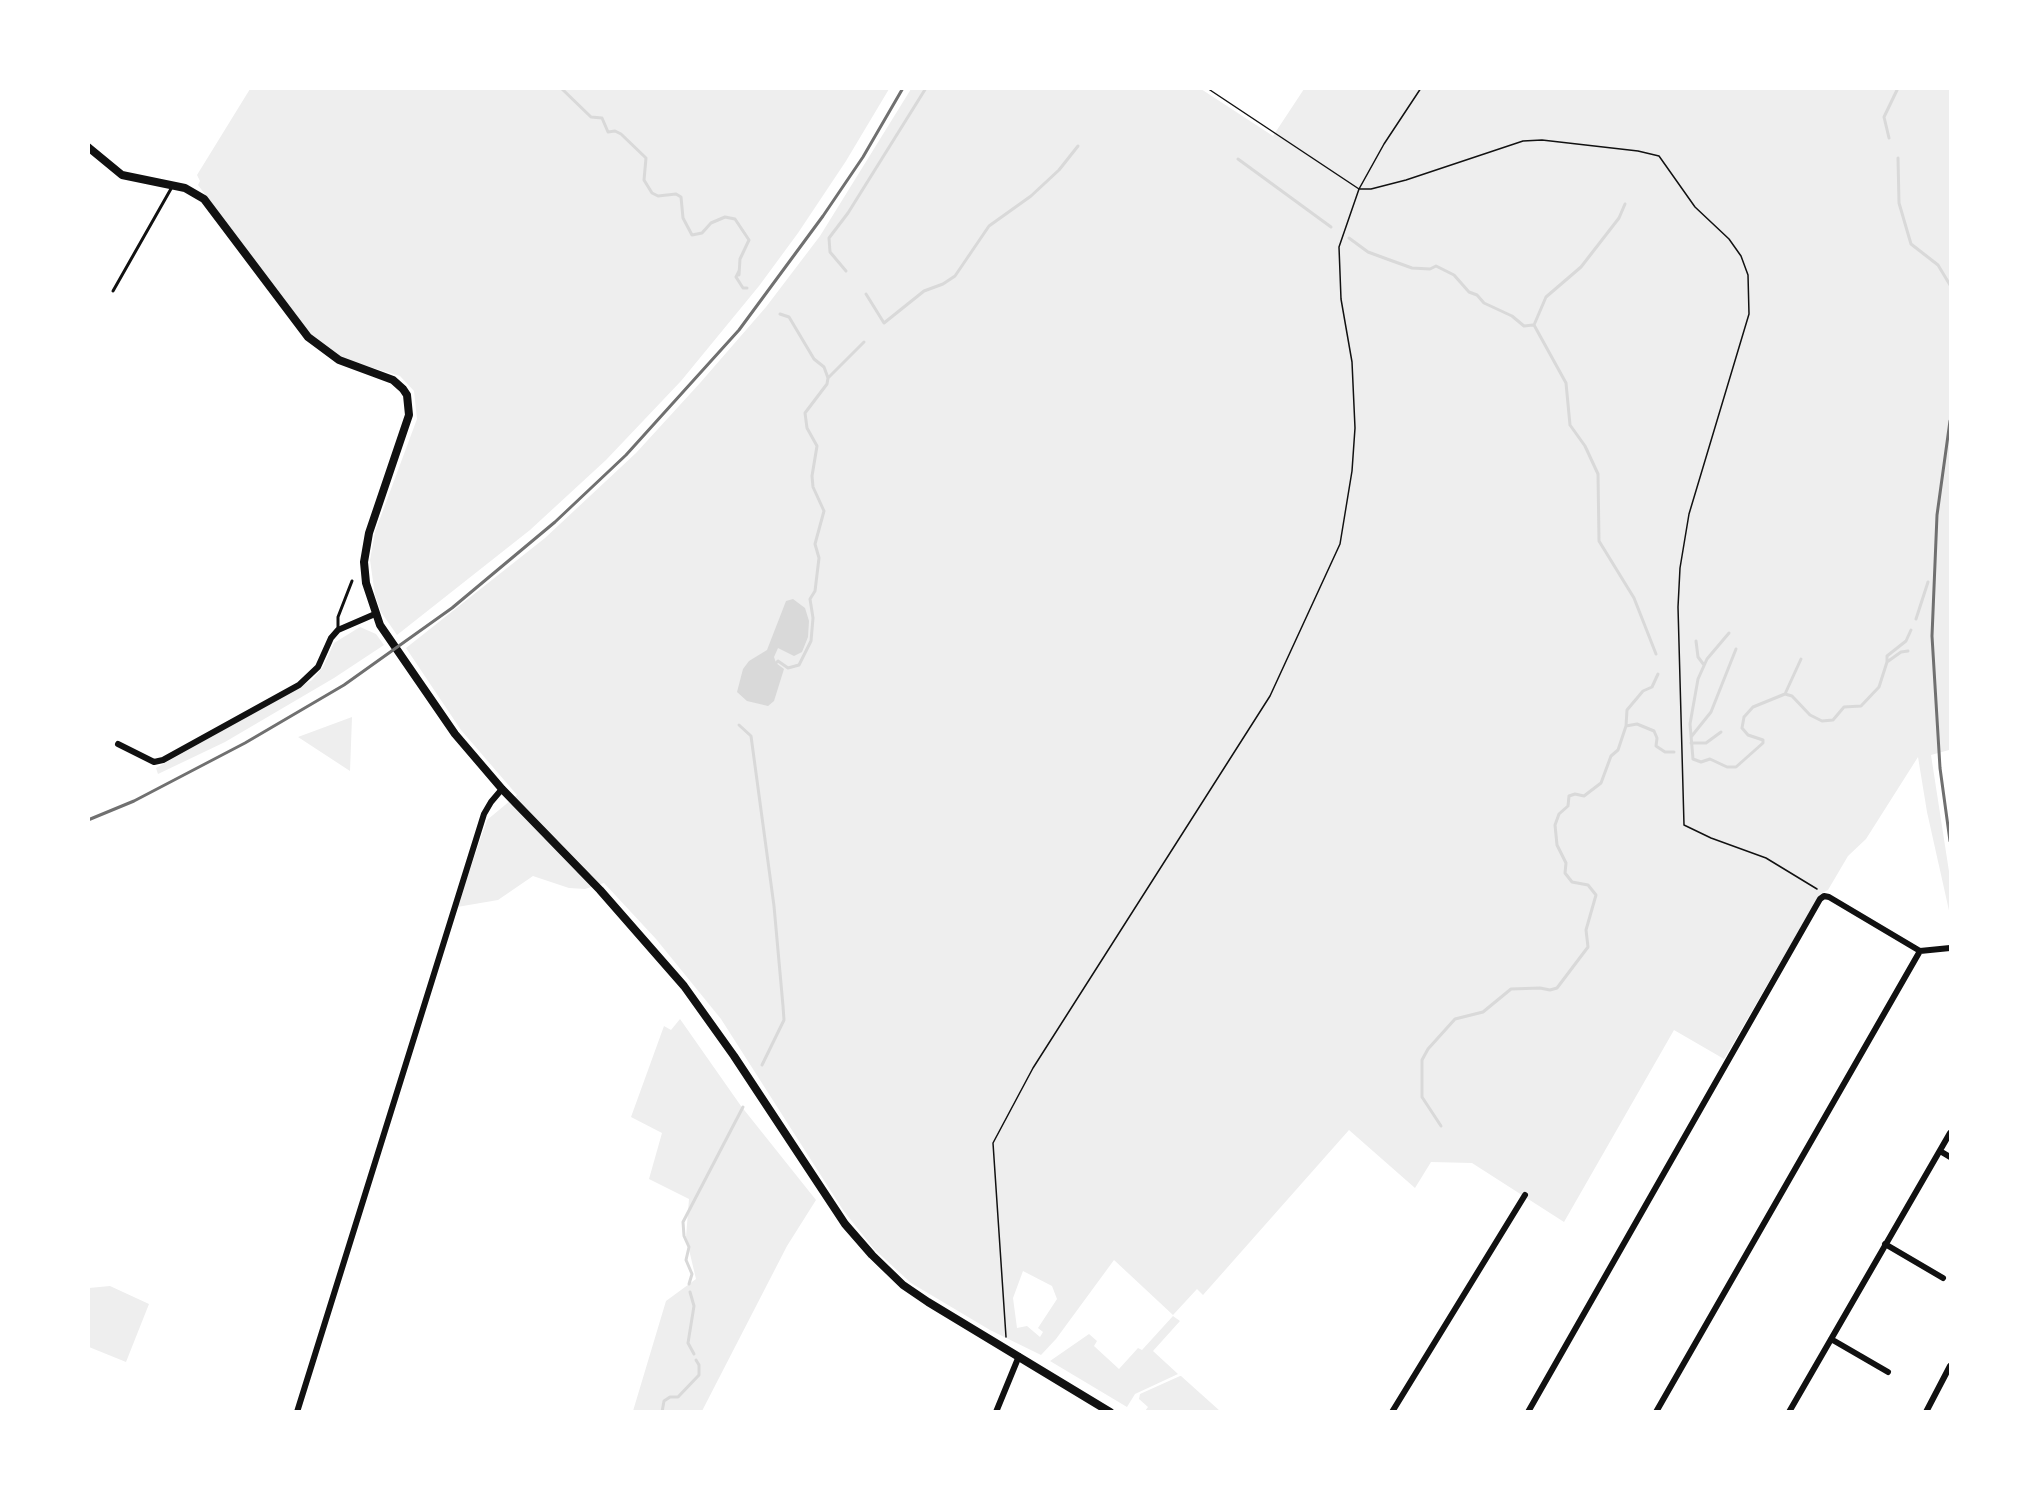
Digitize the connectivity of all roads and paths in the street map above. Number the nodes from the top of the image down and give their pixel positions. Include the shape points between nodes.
1 (1207, 88) edge
2 (1421, 88) edge
3 (90, 150) edge
4 (173, 185) junction
5 (1359, 189) junction
6 (113, 291) dead end
7 (352, 580) dead end
8 (375, 614) junction
9 (338, 630) junction
10 (118, 744) dead end
11 (502, 789) junction
12 (1824, 896) junction
13 (1950, 948) edge
14 (1920, 951) junction
15 (1950, 1133) edge
16 (1940, 1151) junction
17 (1950, 1157) edge
18 (1525, 1195) dead end
19 (1886, 1244) junction
20 (1943, 1278) dead end
21 (1831, 1339) junction
22 (1004, 1347) junction
23 (1019, 1356) junction
24 (1950, 1366) edge
25 (1888, 1372) dead end
26 (297, 1412) edge
27 (996, 1412) edge
28 (1110, 1412) edge
29 (1392, 1412) edge
30 (1528, 1412) edge
31 (1656, 1412) edge
32 (1789, 1412) edge
33 (1926, 1412) edge

1 - 5 path
2 - 5 path
3 - 4 street via 122,175
4 - 6 lane
4 - 8 street via 192,191 209,205 308,337 348,365 393,380 407,395 409,415 365,548 366,583
5 - 12 path via 1406,180 1523,141 1638,151 1659,156 1682,191 1741,256 1748,275 1749,314 1689,514 1680,568 1684,825 1766,858
5 - 22 path via 1341,239 1338,261 1352,362 1355,428 1340,544 1270,696 1000,1126 993,1143 993,1165
7 - 9 lane via 338,617
8 - 9 street
8 - 11 street via 455,734
9 - 10 street via 318,667 299,685 163,760 154,762
11 - 22 street via 600,890 684,986 862,1244 903,1285
11 - 26 street via 484,814
12 - 14 street
12 - 30 street
13 - 14 street
14 - 31 street
15 - 16 street
16 - 17 street
16 - 19 street
18 - 29 street
19 - 20 street
19 - 21 street
21 - 25 street
21 - 32 street
22 - 23 street
23 - 27 street
23 - 28 street
24 - 33 street

